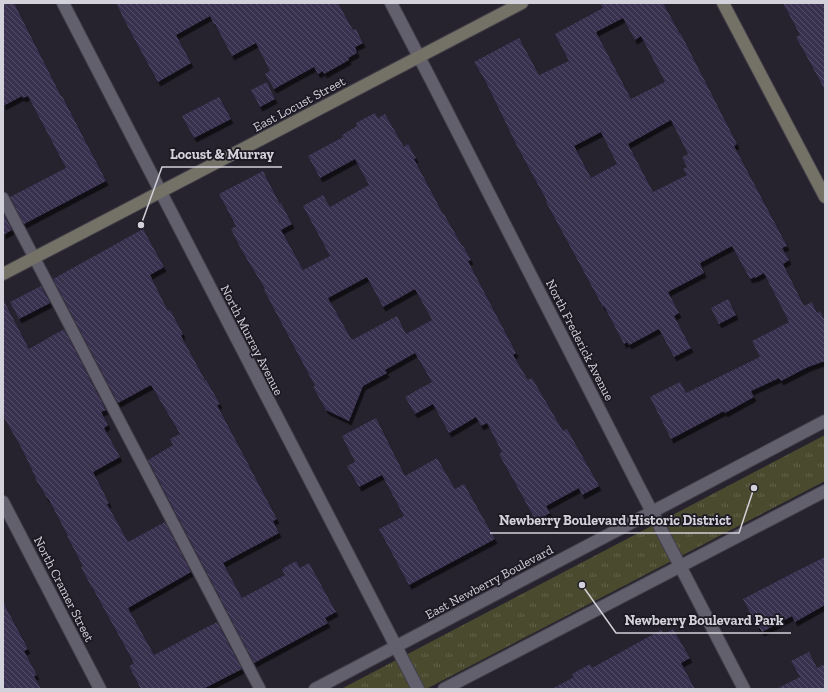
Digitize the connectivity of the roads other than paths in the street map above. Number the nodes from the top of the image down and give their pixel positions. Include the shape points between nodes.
1 (63, 3) edge
2 (391, 3) edge
3 (522, 3) edge
4 (723, 3) edge
5 (420, 56) junction
6 (160, 192) junction
7 (825, 197) edge
8 (3, 198) edge
9 (34, 258) junction
10 (3, 274) edge
11 (825, 421) edge
12 (825, 491) edge
13 (3, 502) edge
14 (652, 512) junction
15 (680, 566) junction
16 (396, 646) junction
17 (100, 689) edge
18 (260, 689) edge
19 (315, 689) edge
20 (418, 689) edge
21 (444, 689) edge
22 (744, 689) edge

1 - 6 street, North Murray Avenue
2 - 5 street, North Frederick Avenue
3 - 5 main road, East Locust Street
4 - 7 main road
5 - 6 main road, East Locust Street
5 - 14 street, North Frederick Avenue
6 - 9 main road, East Locust Street
6 - 16 street, North Murray Avenue
8 - 9 lane
9 - 10 main road, East Locust Street
9 - 18 lane
11 - 14 street, East Newberry Boulevard
12 - 15 street
13 - 17 street, North Cramer Street
14 - 15 street, North Frederick Avenue
14 - 16 street, East Newberry Boulevard
15 - 21 street
15 - 22 street, North Frederick Avenue
16 - 19 street, East Newberry Boulevard
16 - 20 street, North Murray Avenue

